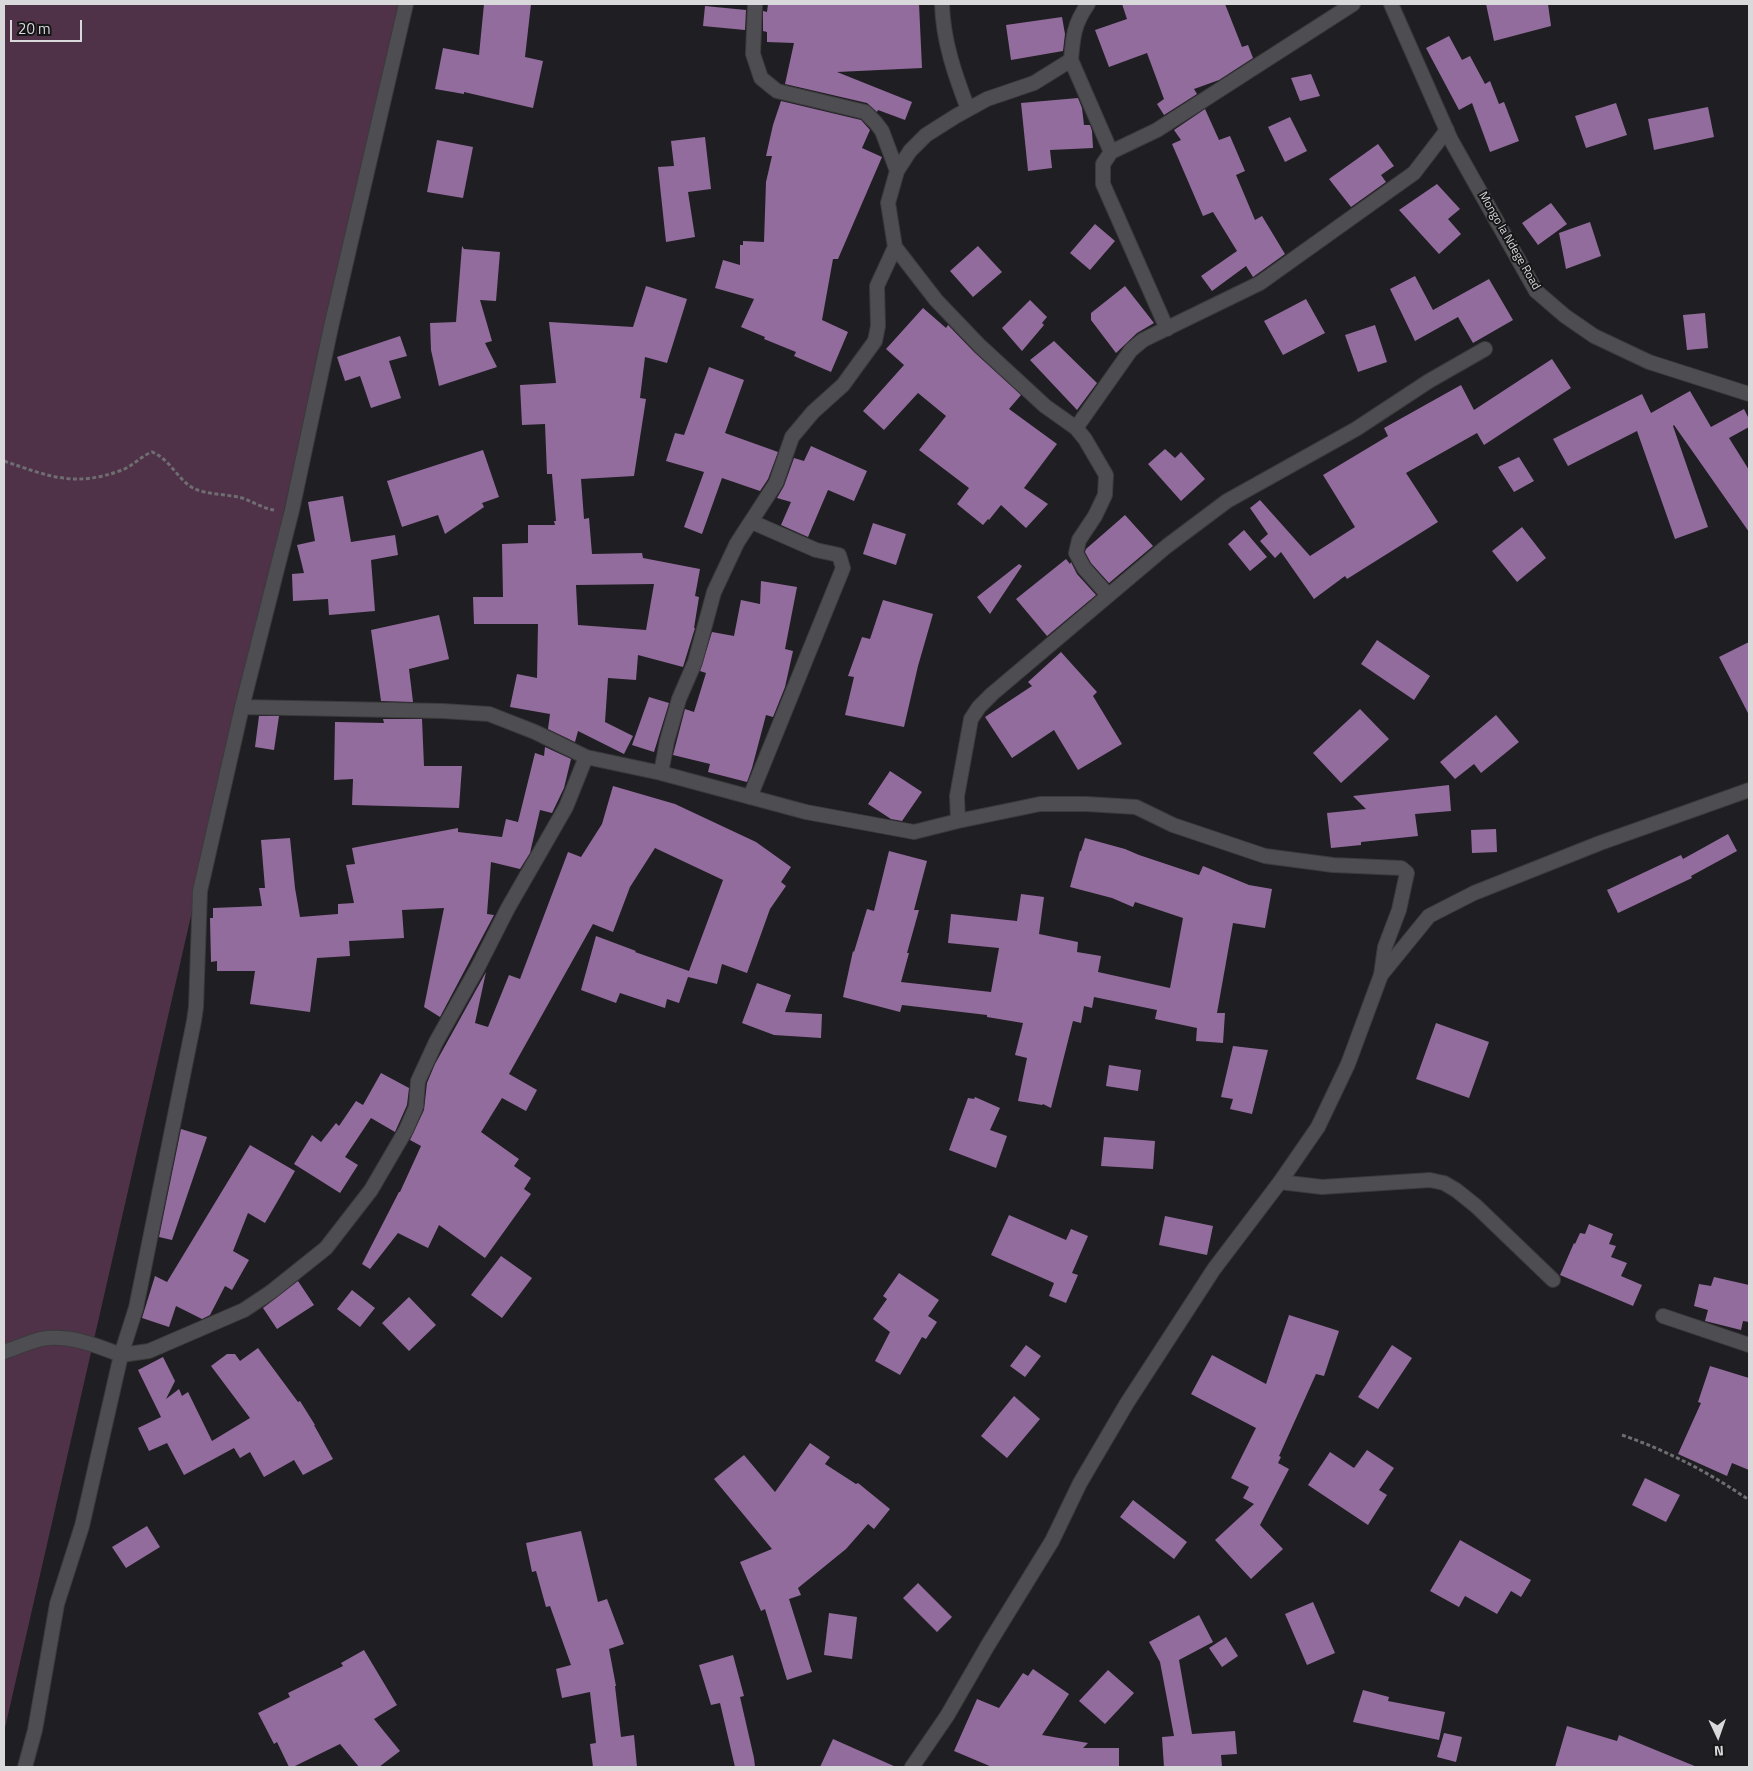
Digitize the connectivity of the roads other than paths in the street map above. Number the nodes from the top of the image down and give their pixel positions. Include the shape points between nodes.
1 (406, 4) edge
2 (755, 4) edge
3 (942, 4) edge
4 (1088, 4) edge
5 (1353, 4) edge
6 (1391, 4) edge
7 (1071, 60) junction
8 (968, 109) junction
9 (1447, 130) junction
10 (1111, 152) junction
11 (897, 171) junction
12 (895, 247) junction
13 (1167, 329) junction
14 (1485, 349) dead end
15 (1749, 394) edge
16 (1076, 428) junction
17 (752, 522) junction
18 (1108, 595) junction
19 (242, 707) junction
20 (586, 757) junction
21 (661, 773) junction
22 (1749, 790) edge
23 (750, 797) junction
24 (958, 820) junction
25 (1381, 975) junction
26 (1280, 1182) junction
27 (1554, 1280) dead end
28 (1663, 1316) dead end
29 (1749, 1345) edge
30 (4, 1352) edge
31 (121, 1355) junction
32 (25, 1767) edge
33 (912, 1767) edge

1 - 19 street via 292,510
2 - 11 street via 753,54 761,78 778,91 865,112 882,131
3 - 8 street via 951,64
4 - 7 street via 1078,18
5 - 10 street via 1157,130
6 - 9 street, Mongo la Ndege Road
7 - 8 street via 1034,83
7 - 10 street
8 - 11 street via 926,135 910,150
9 - 13 street via 1414,172 1372,204 1260,283
9 - 15 street, Mongo la Ndege Road via 1536,291 1594,336 1649,362
10 - 13 street via 1102,164 1103,184
11 - 12 street via 888,203
12 - 16 street via 936,300 980,346 1045,406
12 - 17 street via 877,286 878,326 874,340 843,385 792,436 776,483
13 - 16 street via 1143,340 1131,350
14 - 18 street via 1356,429 1227,501
16 - 18 street via 1106,475 1105,495 1079,540 1076,552 1084,568
17 - 21 street via 737,543 714,592 694,662 679,699
17 - 23 street via 816,550 839,555 843,568
18 - 24 street via 992,694 971,719 957,796
19 - 20 street via 489,714
19 - 31 street via 200,891 194,1021 136,1308
20 - 21 street
20 - 31 street via 566,807 436,1042 418,1081 416,1107 366,1198 326,1248 244,1310 149,1351
21 - 23 street
22 - 25 street via 1600,843 1474,893 1429,916
23 - 24 street via 806,812 914,832
24 - 25 street via 1040,804 1136,807 1173,825 1265,856 1402,868 1406,873 1405,881 1399,910 1385,947
25 - 26 street via 1348,1064 1318,1127
26 - 27 street via 1322,1187 1430,1180 1444,1182 1476,1206
26 - 33 street via 1214,1269 1127,1402 1080,1483 1052,1541 947,1716
28 - 29 street
30 - 31 street via 41,1339 68,1338
31 - 32 street via 82,1526 57,1604 35,1730

